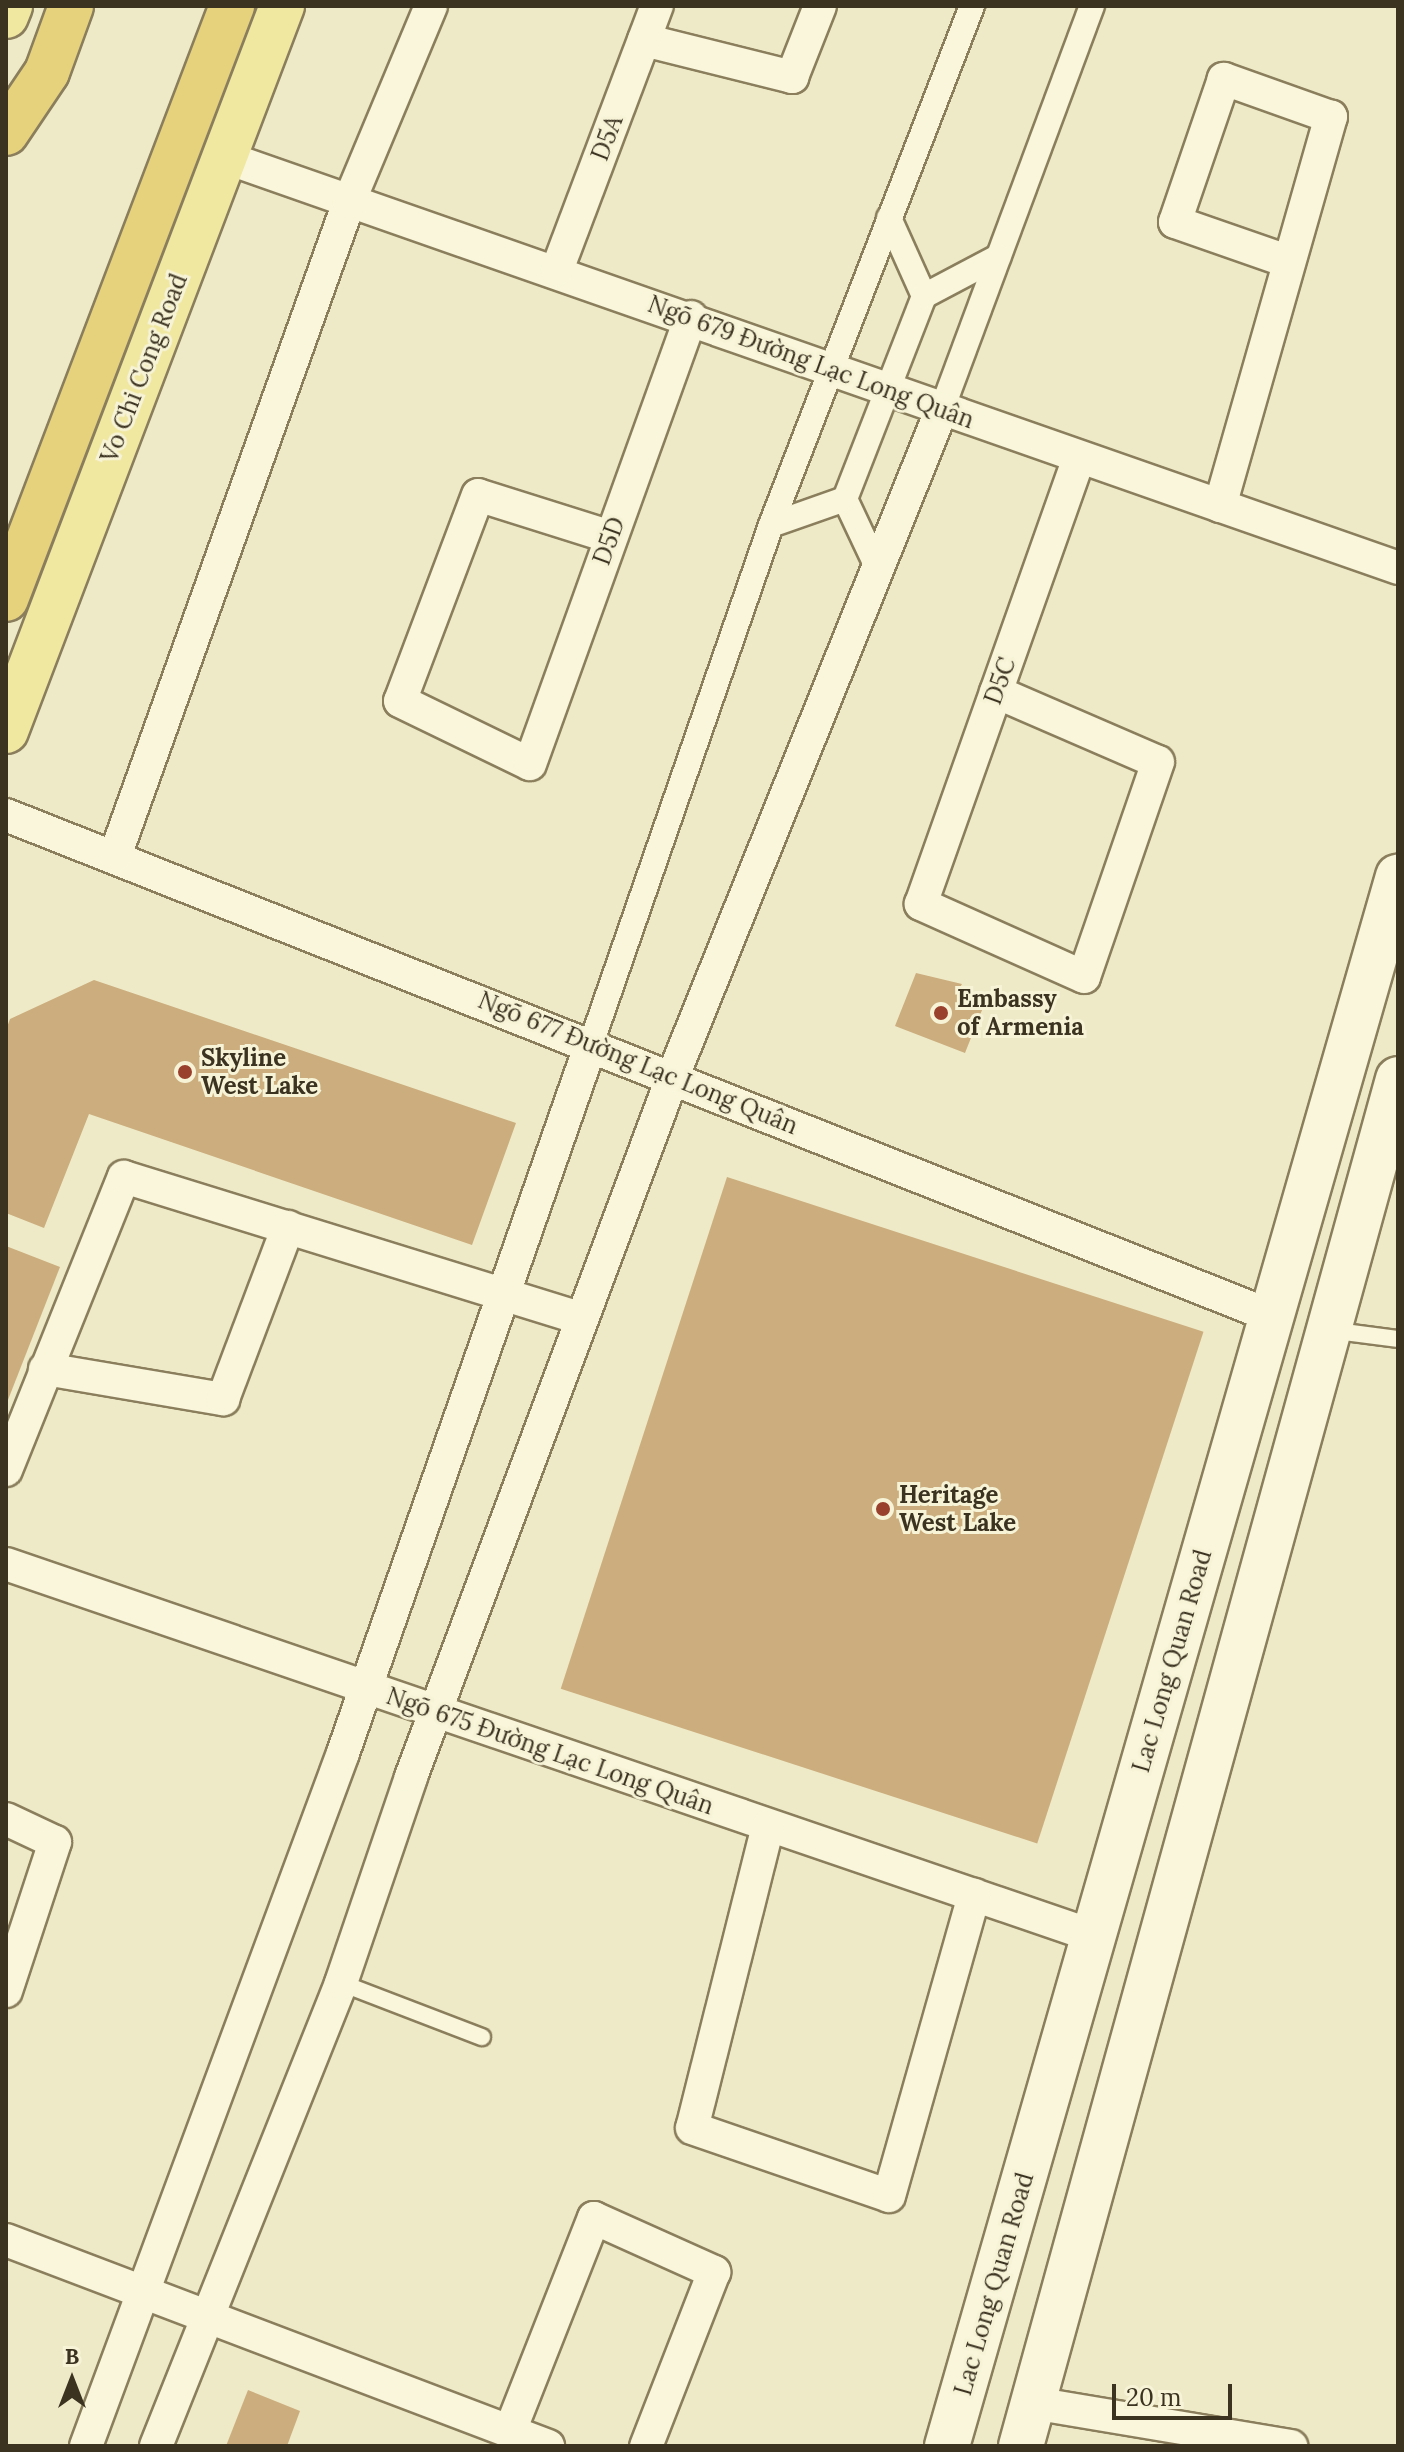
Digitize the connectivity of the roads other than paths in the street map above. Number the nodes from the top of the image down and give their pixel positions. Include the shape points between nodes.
1 (10, 6) edge
2 (71, 6) edge
3 (232, 6) edge
4 (282, 6) edge
5 (431, 6) edge
6 (657, 6) edge
7 (820, 6) edge
8 (972, 6) edge
9 (1092, 6) edge
10 (6, 16) edge
11 (644, 40) junction
12 (6, 133) edge
13 (224, 157) junction
14 (349, 202) junction
15 (889, 218) junction
16 (998, 257) junction
17 (1287, 261) junction
18 (557, 270) junction
19 (924, 296) junction
20 (691, 317) junction
21 (831, 368) junction
22 (888, 389) junction
23 (942, 409) junction
24 (1079, 458) junction
25 (845, 499) junction
26 (1220, 506) junction
27 (771, 525) junction
28 (611, 537) junction
29 (1398, 568) edge
30 (878, 569) junction
31 (6, 599) edge
32 (996, 692) junction
33 (6, 731) edge
34 (6, 815) edge
35 (115, 856) junction
36 (1398, 876) edge
37 (591, 1044) junction
38 (673, 1076) junction
39 (1398, 1079) edge
40 (288, 1227) junction
41 (503, 1292) junction
42 (1269, 1315) junction
43 (580, 1318) junction
44 (1328, 1330) junction
45 (1398, 1339) edge
46 (45, 1369) junction
47 (6, 1470) edge
48 (6, 1564) edge
49 (366, 1688) junction
50 (435, 1713) junction
51 (6, 1819) edge
52 (768, 1826) junction
53 (974, 1895) junction
54 (1094, 1936) junction
55 (341, 1983) junction
56 (6, 1991) edge
57 (482, 2037) dead end
58 (6, 2240) edge
59 (146, 2292) junction
60 (207, 2314) junction
61 (1033, 2403) junction
62 (510, 2431) junction
63 (86, 2446) edge
64 (156, 2446) edge
65 (548, 2446) edge
66 (646, 2446) edge
67 (947, 2446) edge
68 (1021, 2446) edge
69 (1291, 2446) edge

1 - 10 main road
2 - 12 highway via 47,72
3 - 31 highway, Vo Chi Cong Road
4 - 13 main road, Vo Chi Cong Road
5 - 14 street
6 - 11 street, D5A
7 - 11 street via 792,77
8 - 15 street
9 - 16 street
11 - 18 street, D5A
13 - 14 street, Ngõ 679 Đường Lạc Long Quân
13 - 33 main road, Vo Chi Cong Road
14 - 18 street, Ngõ 679 Đường Lạc Long Quân
14 - 35 street
15 - 19 street
15 - 21 street
16 - 19 street
16 - 23 street
17 - 17 street via 1331,117 1224,79 1175,222
17 - 26 street
18 - 20 street, Ngõ 679 Đường Lạc Long Quân
19 - 22 street
20 - 21 street, Ngõ 679 Đường Lạc Long Quân
20 - 28 street, D5D
21 - 22 street, Ngõ 679 Đường Lạc Long Quân
21 - 27 street
22 - 23 street, Ngõ 679 Đường Lạc Long Quân
22 - 25 street
23 - 24 street, Ngõ 679 Đường Lạc Long Quân
23 - 30 street
24 - 26 street, Ngõ 679 Đường Lạc Long Quân
24 - 32 street, D5C
25 - 27 street
25 - 30 street
26 - 29 street, Ngõ 679 Đường Lạc Long Quân
27 - 37 street
28 - 28 street, D5D via 530,764 400,701 478,495
30 - 38 street
32 - 32 street, D5C via 921,904 1084,977 1158,762
34 - 35 street, Ngõ 677 Đường Lạc Long Quân
35 - 37 street, Ngõ 677 Đường Lạc Long Quân
36 - 42 main road, Lac Long Quan Road
37 - 38 street, Ngõ 677 Đường Lạc Long Quân
37 - 41 street
38 - 42 street, Ngõ 677 Đường Lạc Long Quân
38 - 43 street
39 - 44 main road
40 - 41 street
40 - 46 street via 223,1399
40 - 46 street via 124,1177
41 - 43 street
41 - 49 street
42 - 54 main road, Lac Long Quan Road
43 - 50 street
44 - 45 lane
44 - 61 main road
46 - 47 street
48 - 49 street, Ngõ 675 Đường Lạc Long Quân
49 - 50 street, Ngõ 675 Đường Lạc Long Quân
49 - 59 street
50 - 52 street, Ngõ 675 Đường Lạc Long Quân
50 - 55 street
51 - 56 street via 55,1842
52 - 53 street, Ngõ 675 Đường Lạc Long Quân
52 - 53 street via 692,2128 889,2196
53 - 54 street, Ngõ 675 Đường Lạc Long Quân
54 - 67 main road, Lac Long Quan Road
55 - 57 lane
55 - 60 street
58 - 59 street
59 - 60 street
59 - 63 street
60 - 62 street
60 - 64 street
61 - 68 main road
61 - 69 street
62 - 65 street
62 - 66 street via 594,2218 714,2272

